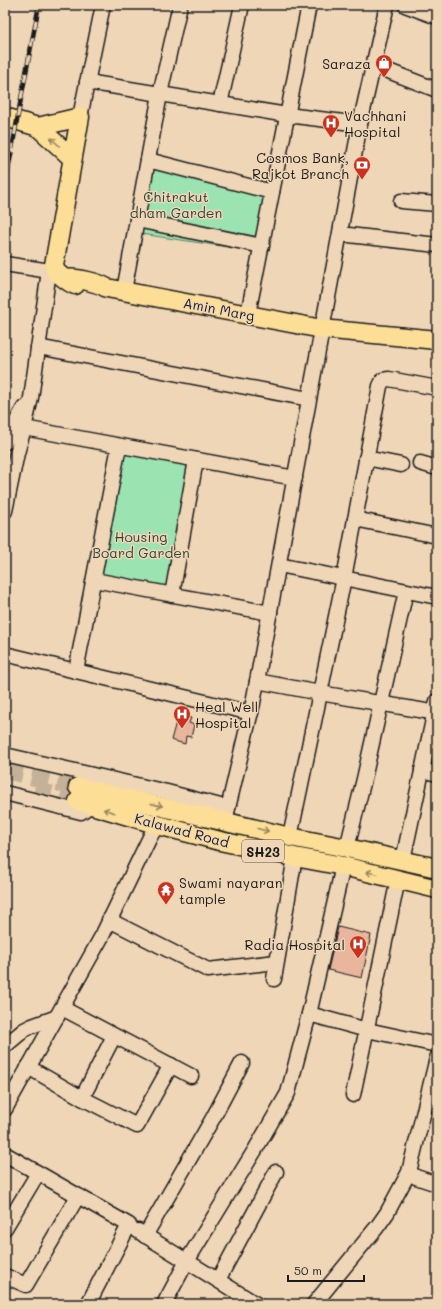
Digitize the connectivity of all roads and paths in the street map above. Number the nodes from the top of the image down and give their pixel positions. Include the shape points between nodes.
1 (103, 5) edge
2 (180, 5) edge
3 (242, 5) edge
4 (309, 5) edge
5 (387, 5) edge
6 (405, 5) edge
7 (437, 17) edge
8 (373, 65) junction
9 (87, 82) junction
10 (437, 90) edge
11 (160, 94) junction
12 (220, 104) junction
13 (288, 115) junction
14 (80, 116) junction
15 (5, 117) edge
16 (360, 124) junction
17 (38, 127) junction
18 (72, 158) junction
19 (148, 160) junction
20 (272, 192) junction
21 (401, 201) dead end
22 (437, 204) edge
23 (137, 220) junction
24 (340, 234) junction
25 (437, 245) edge
26 (262, 246) junction
27 (5, 264) edge
28 (57, 274) junction
29 (116, 289) junction
30 (248, 314) junction
31 (322, 329) junction
32 (437, 340) edge
33 (38, 347) junction
34 (437, 388) edge
35 (31, 398) junction
36 (309, 399) junction
37 (24, 428) junction
38 (5, 442) edge
39 (119, 446) junction
40 (366, 458) junction
41 (196, 460) junction
42 (420, 463) dead end
43 (402, 465) dead end
44 (437, 468) edge
45 (295, 478) junction
46 (5, 511) edge
47 (355, 519) junction
48 (437, 536) edge
49 (279, 565) junction
50 (344, 578) junction
51 (94, 580) junction
52 (406, 591) junction
53 (172, 595) junction
54 (437, 597) edge
55 (270, 613) junction
56 (5, 654) edge
57 (76, 671) junction
58 (258, 681) junction
59 (320, 693) junction
60 (381, 703) junction
61 (436, 709) edge
62 (251, 713) junction
63 (5, 755) edge
64 (422, 770) junction
65 (437, 774) edge
66 (5, 793) edge
67 (82, 798) junction
68 (226, 815) junction
69 (158, 825) junction
70 (290, 837) junction
71 (347, 848) junction
72 (295, 857) junction
73 (403, 860) junction
74 (343, 866) junction
75 (437, 868) edge
76 (398, 879) junction
77 (437, 889) edge
78 (110, 920) junction
79 (276, 962) junction
80 (274, 979) dead end
81 (59, 1013) junction
82 (309, 1014) junction
83 (367, 1030) junction
84 (114, 1036) junction
85 (437, 1045) edge
86 (5, 1046) edge
87 (437, 1058) edge
88 (242, 1063) dead end
89 (171, 1065) junction
90 (28, 1067) junction
91 (191, 1076) dead end
92 (353, 1095) dead end
93 (82, 1098) junction
94 (5, 1109) edge
95 (5, 1154) edge
96 (276, 1172) dead end
97 (409, 1172) junction
98 (38, 1173) junction
99 (437, 1184) edge
100 (78, 1196) junction
101 (129, 1225) junction
102 (5, 1228) edge
103 (146, 1236) junction
104 (187, 1261) junction
105 (5, 1276) edge
106 (218, 1280) junction
107 (88, 1304) edge
108 (164, 1304) edge
109 (256, 1304) edge
110 (314, 1304) edge

1 - 9 street
2 - 11 street
3 - 12 street
4 - 13 street
5 - 8 street
6 - 7 street
8 - 10 street
8 - 16 street
9 - 11 street
9 - 14 street
11 - 12 street
11 - 19 street
12 - 13 street
13 - 16 street
13 - 20 street
14 - 17 main road
14 - 18 main road
15 - 17 main road
16 - 24 street
18 -> 17 main road
18 - 28 main road via 54,265
19 - 20 street
19 - 23 street
20 - 26 street
21 - 22 street
23 - 26 street
23 - 29 street
24 - 25 street
24 - 31 street
26 - 30 street
27 - 28 street
28 - 29 main road, Amin Marg via 71,284 102,291
28 - 33 street
29 - 30 main road, Amin Marg
30 - 31 main road, Amin Marg
31 - 32 main road, Amin Marg
31 - 36 street
33 - 35 street
33 - 36 street
34 - 40 street via 382,380
35 - 37 street
35 - 38 street
36 - 45 street
37 - 39 street
37 - 46 street via 16,453
39 - 41 street
39 - 51 street
40 - 43 street
40 - 47 street
41 - 45 street
41 - 53 street
42 - 44 street
45 - 49 street
47 - 48 street
47 - 50 street
49 - 50 street
49 - 55 street
50 - 52 street
50 - 59 street
51 - 53 street
51 - 57 street
52 - 54 street
52 - 60 street
53 - 55 street
55 - 58 street
56 - 57 street
57 - 62 street
58 - 59 street
58 - 62 street
59 - 60 street
59 - 70 street
60 - 61 street
60 - 71 street
61 - 64 street
62 - 68 street
63 - 68 street via 167,792
64 - 65 street
64 - 73 street
66 - 67 street via 81,812
67 -> 68 main road, SH23
69 -> 67 main road, Kalawad Road / SH23
68 -> 70 main road, Kalawad Road / SH23
69 - 72 main road, Kalawad Road / SH23
69 - 78 street
70 - 71 main road, Kalawad Road / SH23
71 - 73 main road, Kalawad Road / SH23
72 - 74 main road, Kalawad Road / SH23
72 - 79 street
73 - 75 main road, Kalawad Road / SH23
76 -> 74 main road, Kalawad Road / SH23
74 - 82 street
76 - 77 main road, Kalawad Road / SH23
76 - 83 street
78 - 79 street via 208,970
78 - 81 street
79 - 80 street
81 - 84 street
81 - 86 street via 24,1030
81 - 90 street
82 - 83 street
82 - 104 street via 288,1093
83 - 85 street
83 - 92 street
84 - 89 street
84 - 93 street
87 - 97 street
88 - 103 street
89 - 91 street
89 - 93 street via 137,1126
90 - 93 street
90 - 94 street
95 - 98 street
96 - 106 street
97 - 99 street
97 - 110 street via 377,1227
98 - 100 street
98 - 102 street
100 - 101 street
100 - 105 street via 26,1285
101 - 103 street
101 - 107 street
103 - 104 street
104 - 106 street
104 - 108 street
106 - 109 street

